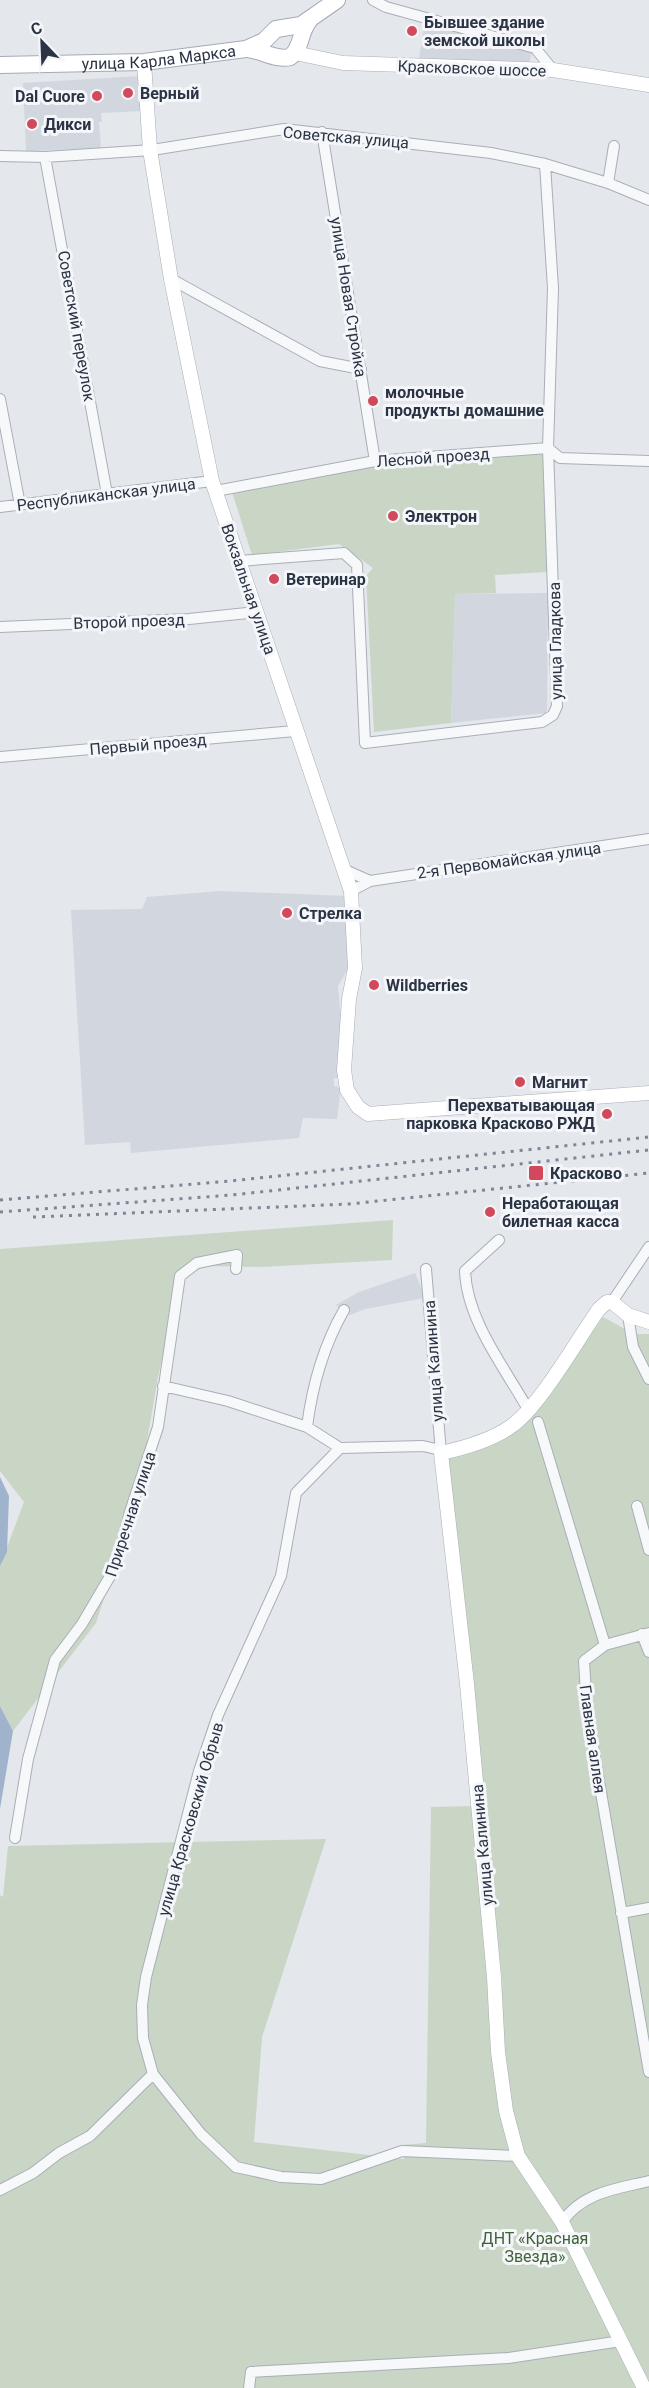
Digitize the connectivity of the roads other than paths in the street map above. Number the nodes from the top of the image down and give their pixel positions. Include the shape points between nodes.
1 (337, 0) edge
2 (373, 0) edge
3 (269, 37) junction
4 (294, 40) junction
5 (246, 49) junction
6 (274, 56) junction
7 (144, 62) junction
8 (0, 65) edge
9 (553, 70) junction
10 (649, 85) edge
11 (322, 132) junction
12 (614, 146) dead end
13 (150, 150) junction
14 (0, 156) edge
15 (45, 157) junction
16 (545, 164) junction
17 (608, 183) junction
18 (649, 200) edge
19 (171, 279) junction
20 (361, 369) junction
21 (0, 399) edge
22 (548, 448) junction
23 (375, 461) junction
24 (649, 461) edge
25 (214, 486) junction
26 (107, 494) junction
27 (20, 505) junction
28 (0, 507) edge
29 (239, 561) junction
30 (257, 612) junction
31 (0, 627) edge
32 (295, 730) junction
33 (0, 757) edge
34 (649, 839) edge
35 (343, 869) junction
36 (370, 881) junction
37 (351, 891) junction
38 (649, 1093) edge
39 (499, 1240) dead end
40 (649, 1247) edge
41 (236, 1269) dead end
42 (426, 1269) dead end
43 (612, 1302) junction
44 (344, 1310) dead end
45 (628, 1316) junction
46 (649, 1322) edge
47 (649, 1379) edge
48 (163, 1386) junction
49 (533, 1416) junction
50 (308, 1427) junction
51 (340, 1448) junction
52 (441, 1453) junction
53 (637, 1506) dead end
54 (649, 1550) edge
55 (646, 1633) edge
56 (605, 1645) junction
57 (649, 1652) edge
58 (15, 1838) dead end
59 (649, 1908) edge
60 (621, 1913) junction
61 (649, 2072) edge
62 (153, 2074) junction
63 (518, 2156) junction
64 (649, 2181) edge
65 (0, 2190) edge
66 (562, 2222) junction
67 (621, 2342) junction
68 (249, 2388) edge
69 (644, 2388) edge

1 - 4 main road, улица Карла Маркса via 310,20
2 - 9 street via 386,7 535,48
3 - 4 main road, улица Карла Маркса via 276,29
3 - 5 main road, улица Карла Маркса
3 - 6 main road via 268,47
4 - 6 main road, улица Карла Маркса via 285,59
4 - 9 main road, Красковское шоссе via 343,63
5 - 6 main road, улица Карла Маркса
5 - 7 main road, улица Карла Маркса
7 - 8 main road, улица Карла Маркса
7 - 13 main road, Вокзальная улица
9 - 10 main road, Красковское шоссе
11 - 13 street, Советская улица via 284,129
11 - 16 street, Советская улица via 491,153
11 - 20 street, улица Новая Стройка
12 - 17 street
13 - 15 street, Советская улица
13 - 19 main road, Вокзальная улица
14 - 15 street, Советская улица
15 - 26 street, Советский переулок
16 - 17 street, Советская улица
16 - 22 street, улица Гладкова via 553,288
17 - 18 street, Советская улица
19 - 20 street via 320,361
19 - 25 main road, Вокзальная улица
20 - 23 street, улица Новая Стройка
21 - 27 street
22 - 23 street, Лесной проезд
22 - 24 street, Лесной проезд via 560,458
22 - 29 street, улица Гладкова via 557,706 542,722 365,743 357,565 344,553
23 - 25 street, Лесной проезд
25 - 26 street, Республиканская улица
25 - 29 main road, Вокзальная улица
26 - 27 street, Республиканская улица
27 - 28 street, Республиканская улица
29 - 30 main road, Вокзальная улица
30 - 31 street, Второй проезд via 189,619
30 - 32 main road, Вокзальная улица
32 - 33 street, Первый проезд
32 - 35 main road, Вокзальная улица
34 - 36 street, 2-я Первомайская улица
35 - 36 street
35 - 37 main road, Вокзальная улица
36 - 37 street, 2-я Первомайская улица
37 - 38 main road, Вокзальная улица via 355,968 344,1070 347,1090 368,1114
39 - 49 street via 465,1271 466,1280 477,1318
40 - 43 street
41 - 48 street, Приречная улица via 237,1255 197,1263 180,1276
42 - 52 street, улица Калинина
43 - 45 main road
43 - 49 main road via 599,1309
44 - 50 street via 316,1381
45 - 46 main road
45 - 47 street via 633,1347
48 - 50 street via 228,1401
48 - 58 street, Приречная улица via 158,1427 129,1512 116,1566 82,1624 55,1660 28,1759
49 - 52 main road via 463,1448
49 - 56 street
50 - 51 street
51 - 52 street via 423,1446
51 - 62 street, улица Красковский Обрыв via 296,1493 281,1576 218,1715 200,1771 146,1977 143,2038
52 - 63 main road, улица Калинина via 467,1684 498,2052 506,2111
53 - 54 street
55 - 56 street
55 - 57 street
56 - 60 street, Главная аллея via 584,1661 585,1691
59 - 60 street
60 - 61 street, Главная аллея
62 - 63 street, улица Красковский Обрыв via 201,2134 236,2167 321,2179 402,2151
62 - 65 street via 90,2136
63 - 66 main road, улица Калинина
64 - 66 street via 592,2196 570,2210
66 - 67 main road, улица Калинина
67 - 68 street via 508,2358 251,2372
67 - 69 main road, улица Калинина

